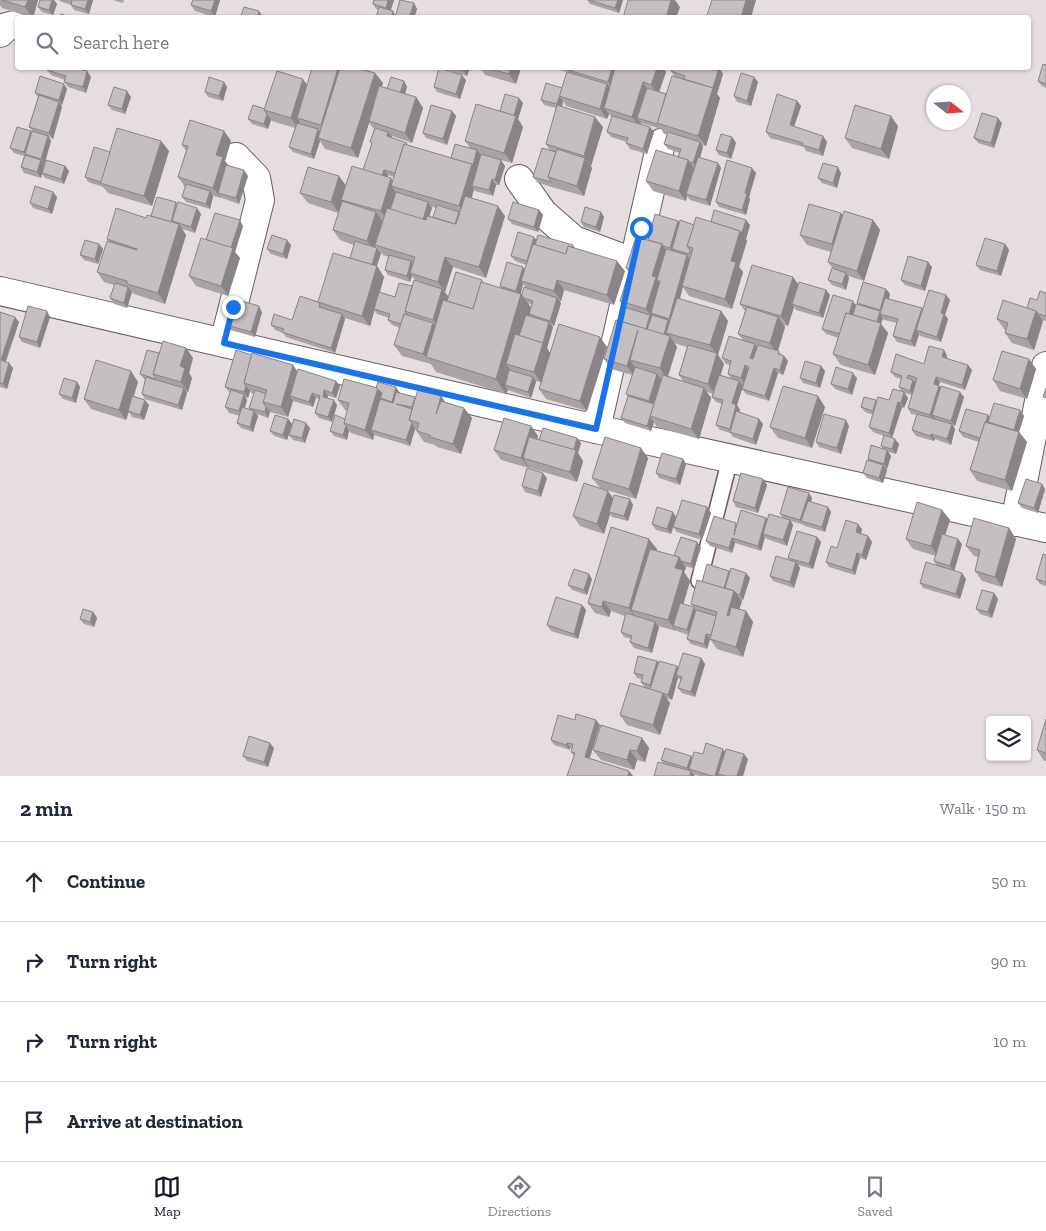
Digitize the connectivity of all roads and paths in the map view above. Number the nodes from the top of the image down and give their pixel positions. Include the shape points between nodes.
1 (15, 24) edge
2 (0, 33) edge
3 (661, 143) dead end
4 (236, 157) dead end
5 (519, 179) dead end
6 (633, 262) junction
7 (0, 291) edge
8 (224, 343) junction
9 (1046, 366) edge
10 (596, 429) junction
11 (730, 459) junction
12 (1015, 522) junction
13 (1046, 528) edge
14 (699, 581) edge

1 - 2 street via 6,26
3 - 6 street
4 - 8 street via 256,178 260,200
5 - 6 street via 543,213 574,240
6 - 10 street
7 - 8 street
8 - 10 street
9 - 12 street
10 - 11 street
11 - 12 street
11 - 14 lane
12 - 13 street

